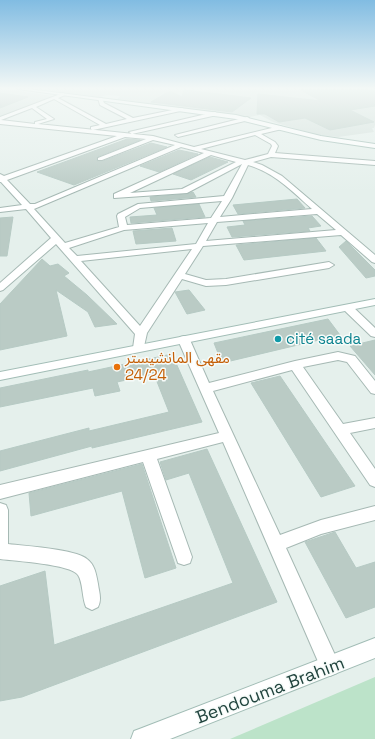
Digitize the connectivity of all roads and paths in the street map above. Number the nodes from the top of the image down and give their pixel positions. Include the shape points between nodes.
1 (23, 123) edge
2 (100, 123) edge
3 (116, 123) edge
4 (173, 123) edge
5 (231, 123) edge
6 (261, 123) edge
7 (26, 124) joint
8 (104, 126) junction
9 (280, 128) junction
10 (80, 130) junction
11 (256, 134) junction
12 (122, 135) junction
13 (178, 135) dead end
14 (153, 138) junction
15 (181, 145) junction
16 (375, 146) edge
17 (194, 148) junction
18 (210, 153) junction
19 (272, 155) junction
20 (100, 159) dead end
21 (244, 162) junction
22 (375, 163) edge
23 (1, 178) edge
24 (228, 198) junction
25 (28, 208) junction
26 (0, 210) edge
27 (319, 210) junction
28 (215, 220) junction
29 (124, 228) junction
30 (343, 232) junction
31 (56, 239) junction
32 (199, 245) junction
33 (63, 247) junction
34 (74, 259) junction
35 (375, 260) edge
36 (329, 265) dead end
37 (180, 276) junction
38 (0, 288) edge
39 (375, 302) edge
40 (348, 308) junction
41 (141, 333) junction
42 (375, 334) edge
43 (184, 340) junction
44 (139, 348) junction
45 (295, 365) junction
46 (0, 376) edge
47 (206, 388) junction
48 (375, 390) edge
49 (375, 423) edge
50 (340, 430) junction
51 (227, 436) junction
52 (148, 455) junction
53 (375, 481) edge
54 (0, 492) edge
55 (0, 510) edge
56 (375, 513) edge
57 (276, 544) junction
58 (0, 551) edge
59 (184, 557) dead end
60 (92, 601) dead end
61 (375, 648) edge
62 (330, 666) junction
63 (142, 739) edge

1 - 7 street
2 - 8 street
3 - 8 street
4 - 12 street
5 - 13 street
6 - 9 street
7 - 10 street
8 - 10 street
9 - 11 street
9 - 16 street via 321,138
10 - 12 street
11 - 17 street
11 - 19 street via 273,143 275,146
12 - 14 street
12 - 23 street
14 - 15 street
14 - 20 street
15 - 17 street
15 - 25 street
17 - 18 street
18 - 21 street
18 - 21 street via 118,196 184,191
19 - 21 street
19 - 22 street
21 - 24 street
21 - 27 street via 273,172
23 - 25 street
24 - 28 street
24 - 29 street via 138,206 121,216
25 - 26 street
25 - 31 street
27 - 28 street
27 - 30 street
28 - 29 street
28 - 32 street
29 - 33 street
30 - 32 street
30 - 35 street
31 - 33 street
31 - 38 street
32 - 34 street
32 - 37 street
33 - 34 street
34 - 41 street
36 - 37 street via 226,282 206,283
37 - 41 street
39 - 40 street
40 - 42 street
40 - 43 street
41 - 44 street
43 - 44 street
43 - 47 street
44 - 46 street
45 - 47 street
45 - 48 street via 338,356 345,357 351,359
45 - 50 street
47 - 51 street
49 - 50 street
50 - 53 street
51 - 52 street
51 - 57 street
52 - 54 street
52 - 59 street
55 - 58 street
56 - 57 street via 321,527
57 - 62 street
58 - 60 street via 52,557 80,564 87,572
61 - 62 street, Bendouma Brahim
62 - 63 street, Bendouma Brahim

